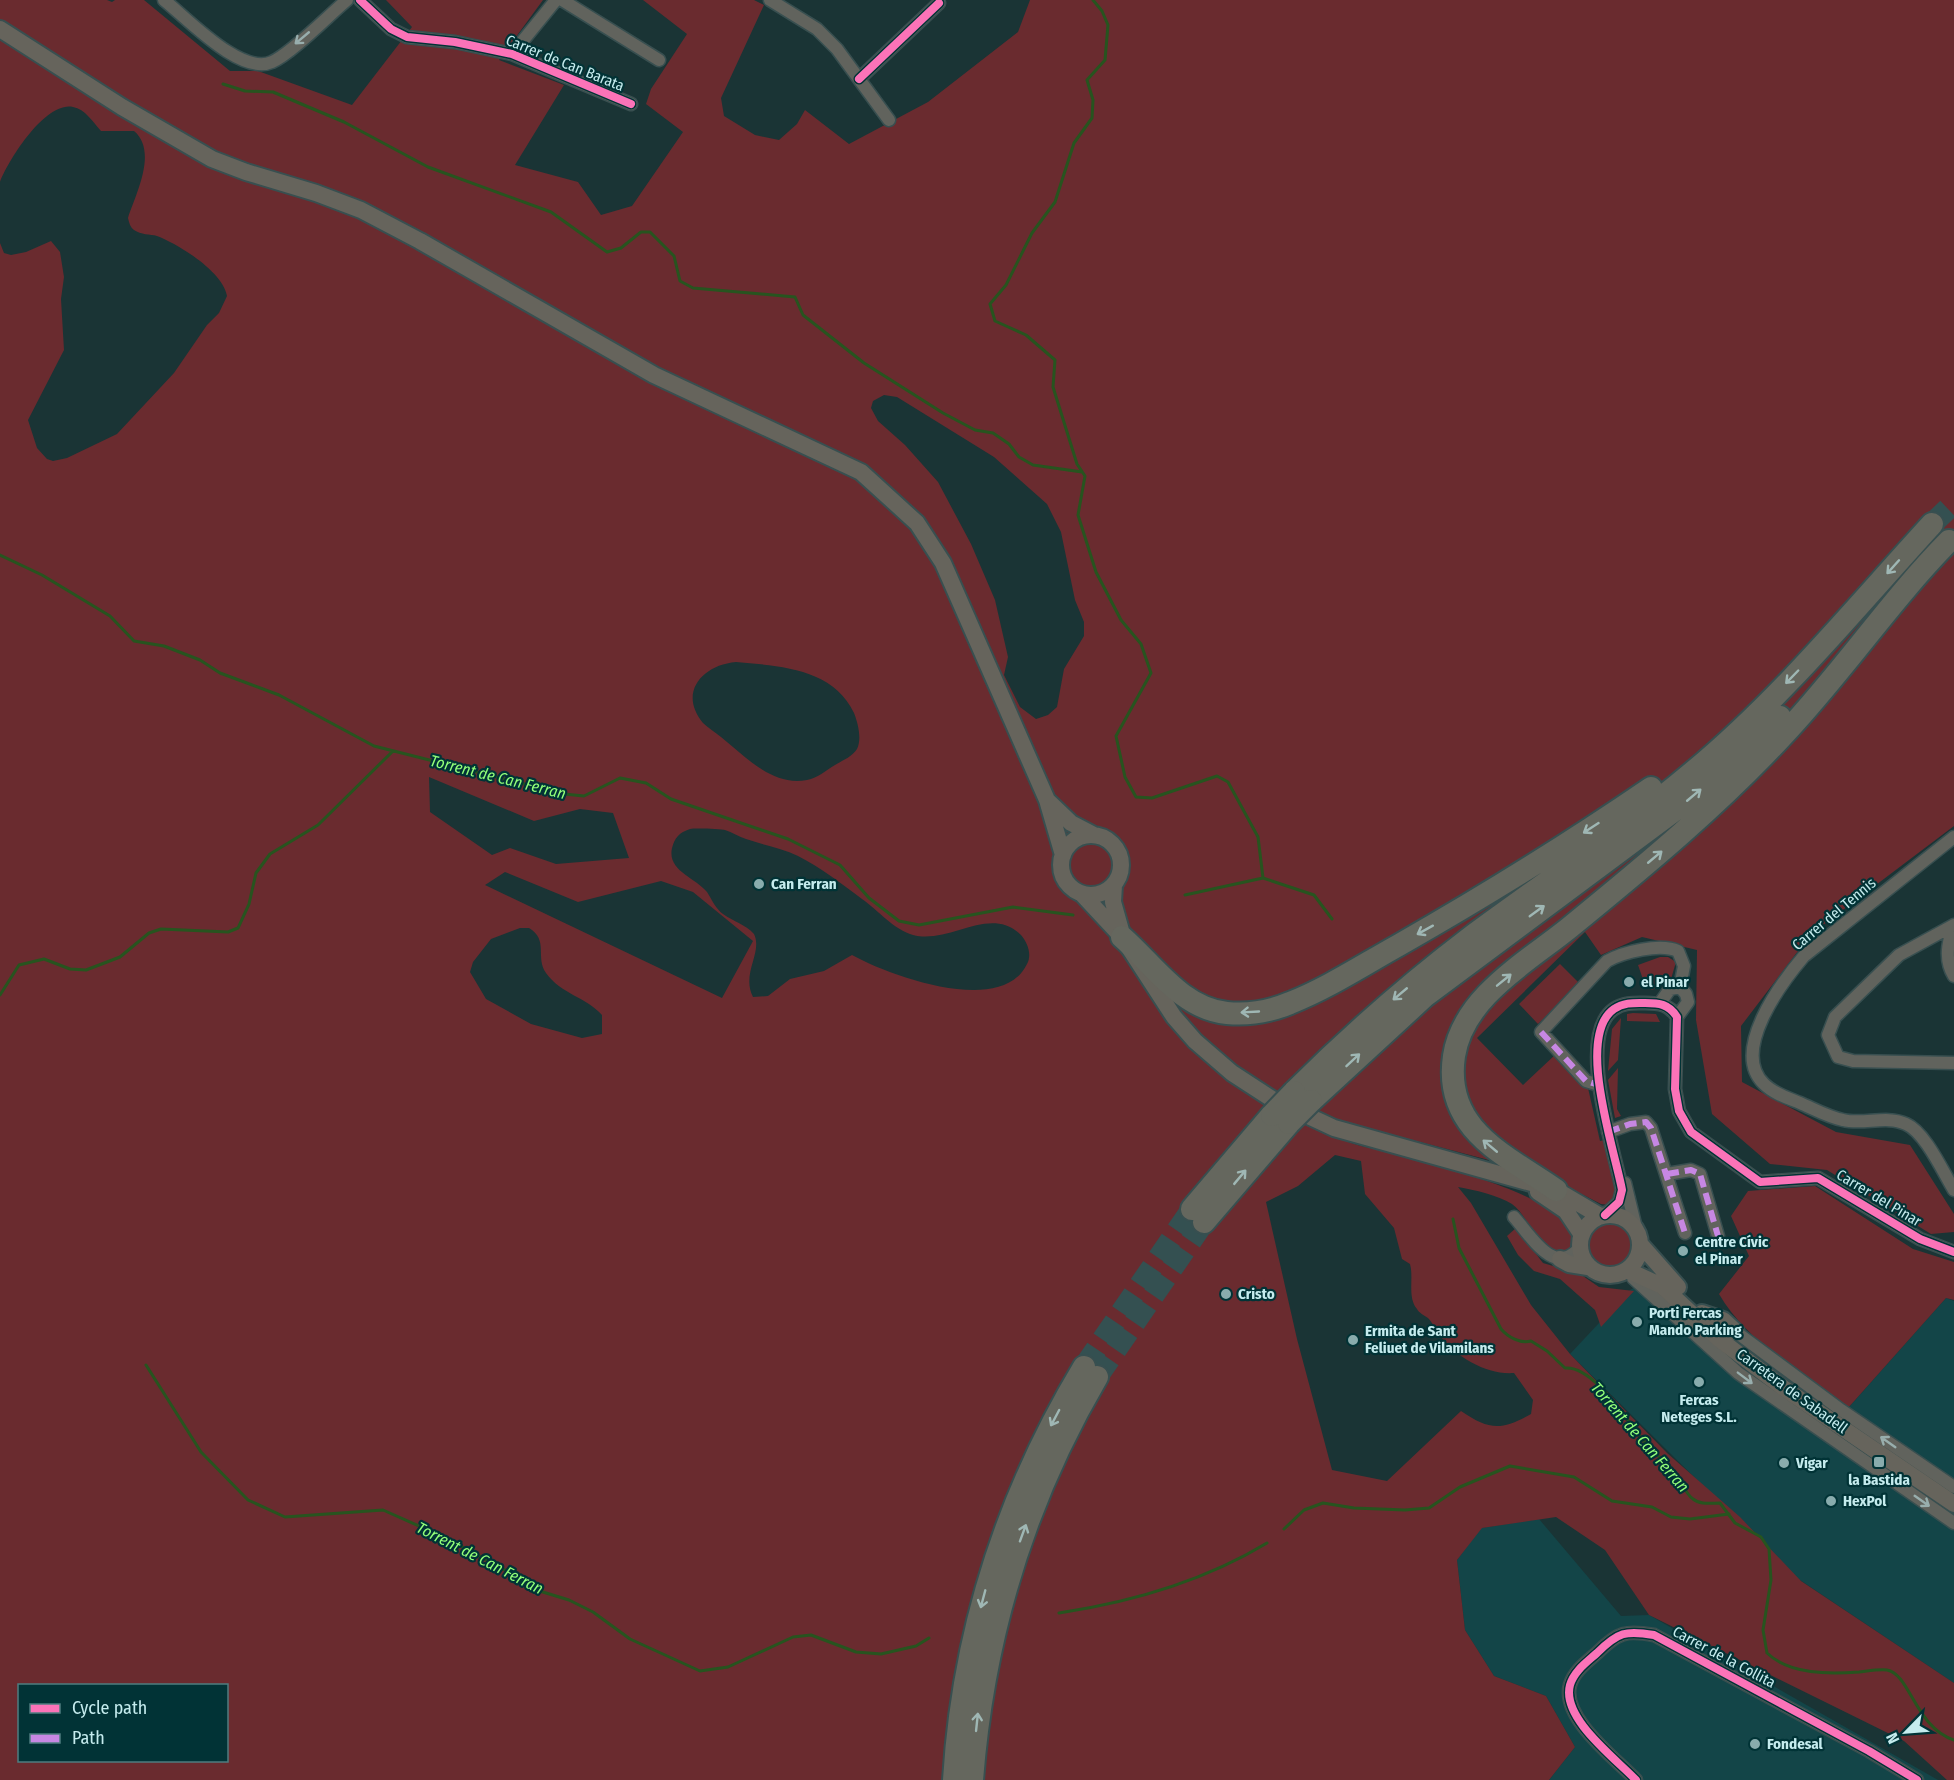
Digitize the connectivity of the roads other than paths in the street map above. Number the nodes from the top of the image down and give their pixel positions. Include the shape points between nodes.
1 (164, 0) edge
2 (347, 0) edge
3 (360, 0) edge
4 (556, 0) edge
5 (561, 0) edge
6 (770, 0) edge
7 (939, 3) dead end
8 (0, 29) edge
9 (512, 54) junction
10 (659, 60) dead end
11 (859, 79) junction
12 (631, 104) dead end
13 (889, 120) dead end
14 (1942, 533) junction
15 (1728, 740) junction
16 (1047, 800) junction
17 (1094, 835) junction
18 (1954, 837) edge
19 (1063, 855) junction
20 (1114, 885) junction
21 (1082, 894) junction
22 (1953, 925) edge
23 (1122, 937) junction
24 (1954, 976) edge
25 (1680, 987) junction
26 (1660, 1003) junction
27 (1677, 1017) junction
28 (1954, 1063) edge
29 (1599, 1085) junction
30 (1302, 1097) junction
31 (1608, 1132) junction
32 (1618, 1168) junction
33 (1667, 1174) junction
34 (1519, 1181) junction
35 (1556, 1190) junction
36 (1954, 1190) edge
37 (1198, 1216) tunnel mouth
38 (1603, 1216) junction
39 (1514, 1217) dead end
40 (1636, 1228) junction
41 (1685, 1233) dead end
42 (1718, 1236) dead end
43 (1581, 1241) junction
44 (1641, 1245) junction
45 (1954, 1252) edge
46 (1560, 1259) junction
47 (1588, 1266) junction
48 (1624, 1272) junction
49 (1702, 1312) junction
50 (1736, 1332) joint
51 (1735, 1350) junction
52 (1954, 1487) edge
53 (1954, 1504) edge
54 (1954, 1522) edge
55 (954, 1780) edge
56 (972, 1780) edge
57 (1636, 1780) edge
58 (1917, 1780) edge

2 -> 1 street via 282,55 263,65 238,59
3 - 9 street, Carrer de Can Barata via 407,37
4 - 9 street
5 - 10 street
6 - 11 street via 817,29
7 - 11 street
8 - 16 main road via 212,159 361,210 654,375 861,472 905,510 935,548
9 - 12 street, Carrer de Can Barata
11 - 13 street
14 -> 15 highway via 1832,635
30 -> 14 highway via 1438,985 1659,823 1723,770 1803,693
35 -> 14 highway via 1500,1154 1467,1122 1452,1076 1455,1049 1466,1021 1486,996 1668,846 1755,764 1818,696
15 -> 23 highway via 1463,909 1290,1004 1264,1011 1227,1013 1198,1004 1180,993
15 -> 30 highway via 1652,806 1410,985
16 - 17 main road via 1071,823
16 - 19 main road
17 - 19 main road via 1073,841
17 - 20 main road via 1110,841 1118,852 1121,868
18 - 36 street, Carrer del Tennis via 1804,956 1766,1014 1753,1039 1752,1050 1758,1077 1773,1091 1841,1120 1893,1120 1915,1130
19 - 21 main road via 1063,877
20 - 21 main road via 1098,894
20 - 23 main road via 1113,902
21 - 23 main road
22 - 24 street via 1948,946 1949,967
22 - 28 street via 1899,955 1835,1017 1828,1035 1838,1056 1853,1061
23 - 34 main road via 1174,1017 1195,1041 1232,1073 1272,1099 1334,1128
25 - 26 street via 1670,989
25 - 27 street, Carrer del Pinar via 1688,1002
25 - 29 street, Carrer del Pinar via 1684,966 1678,951 1666,948 1622,955 1607,961 1541,1032 1586,1081
26 - 27 street
26 - 29 street via 1624,1004 1606,1017 1600,1033
27 - 45 street, Carrer del Pinar via 1677,1103 1691,1132 1753,1179 1767,1183 1818,1179 1920,1239
29 - 31 street
30 - 37 highway, bridge
31 - 32 street
31 - 33 street via 1646,1122
32 - 38 street via 1622,1193 1619,1202
32 - 40 street
33 - 41 street
33 - 42 street via 1691,1170 1700,1174
34 - 35 main road
34 - 43 main road via 1566,1211
35 - 38 main road
38 - 40 main road via 1623,1217
38 - 43 main road via 1591,1222
39 - 46 street via 1544,1253
40 - 44 main road
43 - 46 street via 1574,1255
43 - 47 main road
44 - 48 main road via 1637,1259
44 - 49 main road
46 - 47 main road
47 - 48 main road via 1606,1275
48 - 51 main road via 1662,1286
48 -> 54 street, Carretera de Sabadell via 1727,1364
49 - 50 main road via 1723,1320
49 - 51 main road
52 -> 50 street, Carretera de Sabadell
51 - 53 main road via 1782,1388
56 -> 55 highway via 987,1661 1012,1565 1090,1372 1030,1467 995,1559 969,1661 957,1731
57 - 58 street, Carrer de la Collita via 1576,1718 1569,1702 1576,1673 1612,1638 1631,1631 1654,1635 1869,1750

